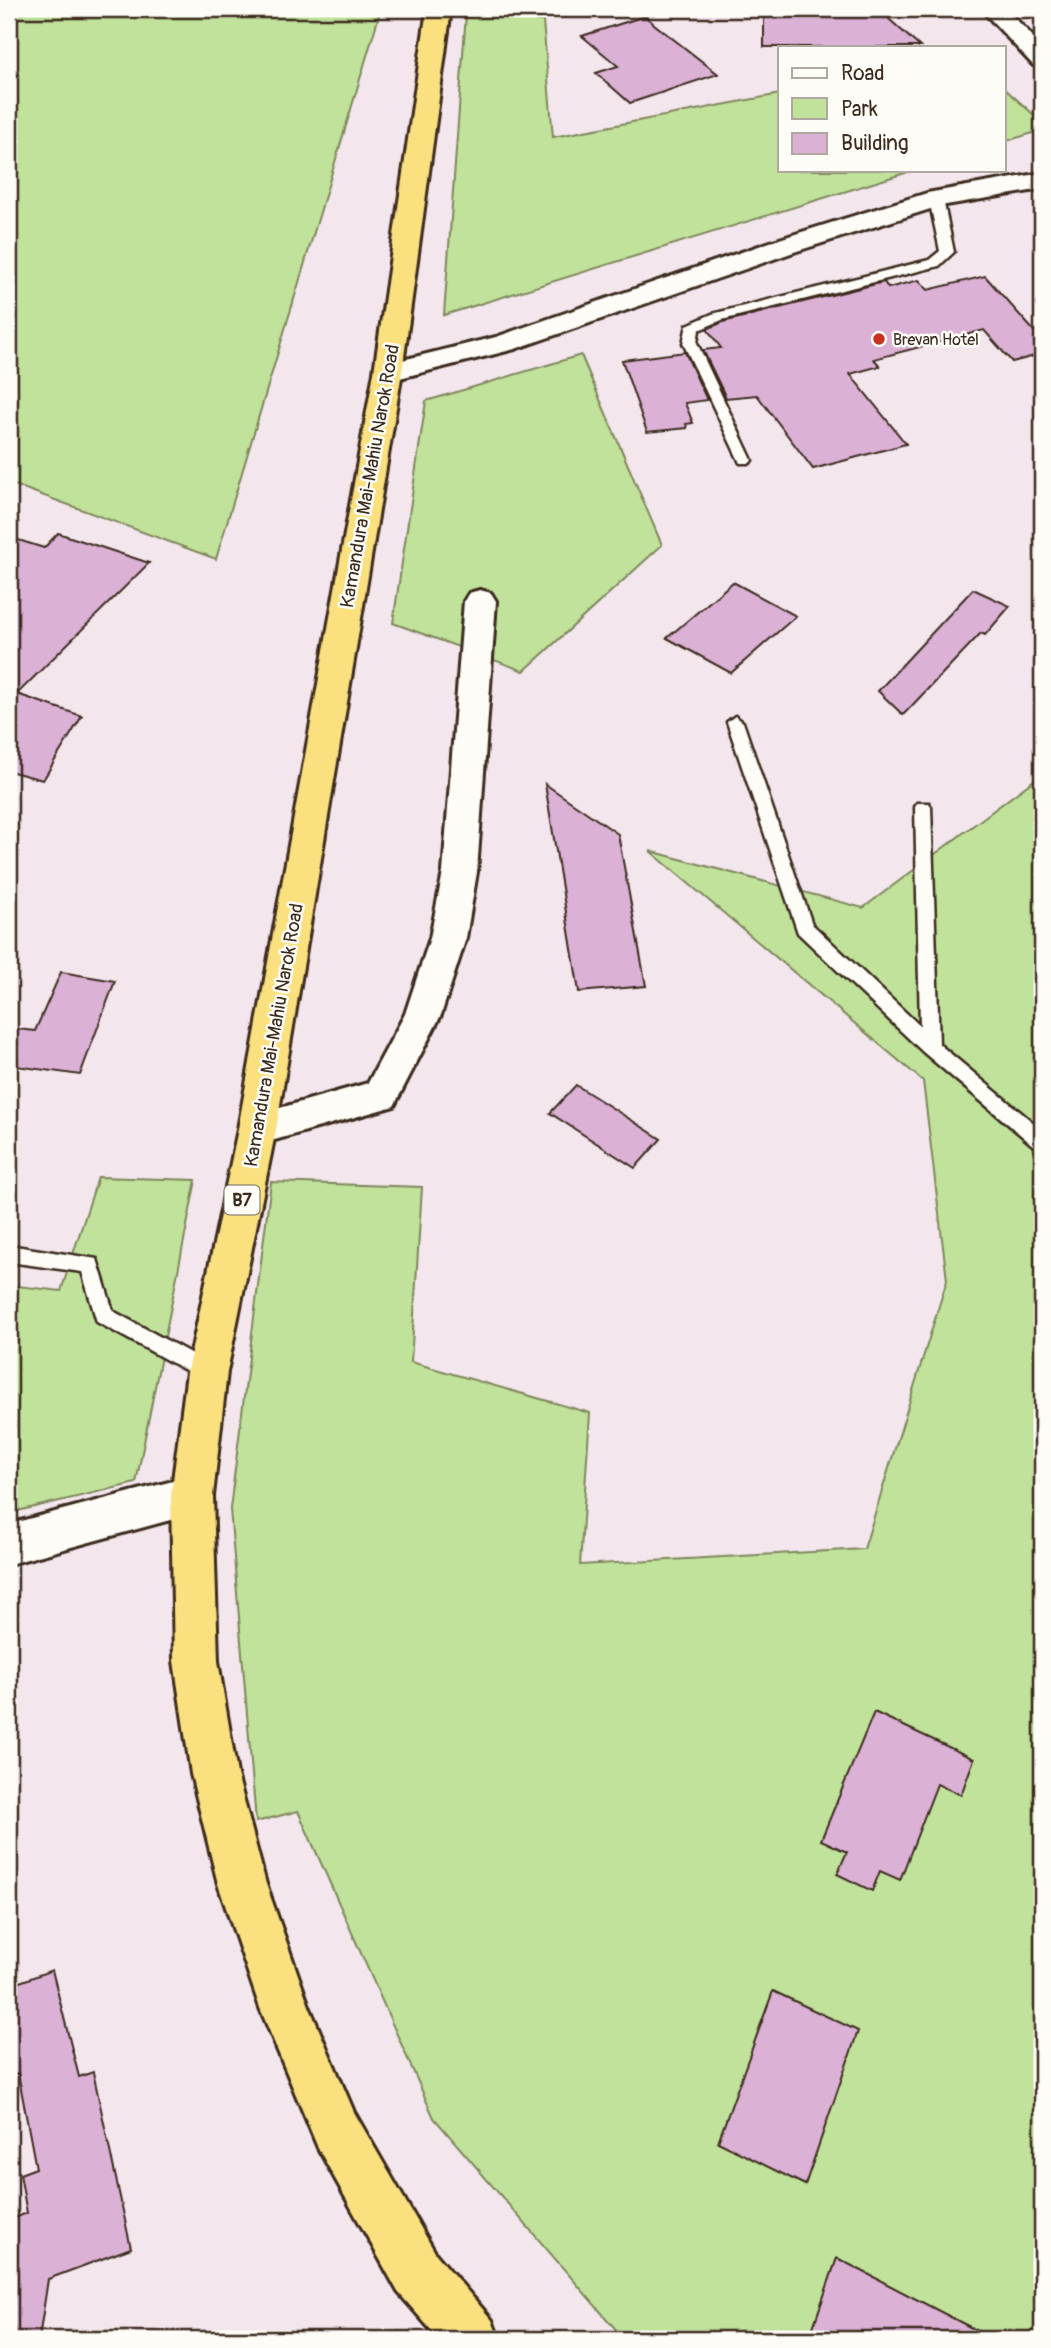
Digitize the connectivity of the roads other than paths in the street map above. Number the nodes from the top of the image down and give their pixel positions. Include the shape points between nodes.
1 (439, 9) edge
2 (993, 9) edge
3 (1042, 60) edge
4 (1042, 181) edge
5 (936, 199) junction
6 (388, 372) junction
7 (745, 460) dead end
8 (480, 601) dead end
9 (735, 722) dead end
10 (923, 807) dead end
11 (930, 1047) junction
12 (257, 1129) junction
13 (1042, 1141) edge
14 (9, 1254) edge
15 (207, 1371) junction
16 (192, 1496) junction
17 (9, 1544) edge
18 (473, 2339) edge

1 - 6 highway, Kamandura Mai-Mahiu Narok Road / B7
2 - 3 street
4 - 5 street
5 - 6 street via 505,343
5 - 7 lane via 947,252 934,263 717,317 692,328 690,343
6 - 12 highway, Kamandura Mai-Mahiu Narok Road / B7
8 - 12 street via 460,872 448,937 423,1015 381,1095
9 - 11 lane via 804,928
10 - 11 lane
11 - 13 lane
12 - 15 highway, Kamandura Mai-Mahiu Narok Road / B7
14 - 15 lane via 90,1265 104,1316
15 - 16 highway, Kamandura Mai-Mahiu Narok Road / B7
16 - 17 street
16 - 18 highway, Kamandura Mai-Mahiu Narok Road / B7 via 196,1661 214,1774 242,1884 285,2008 336,2130 417,2273

